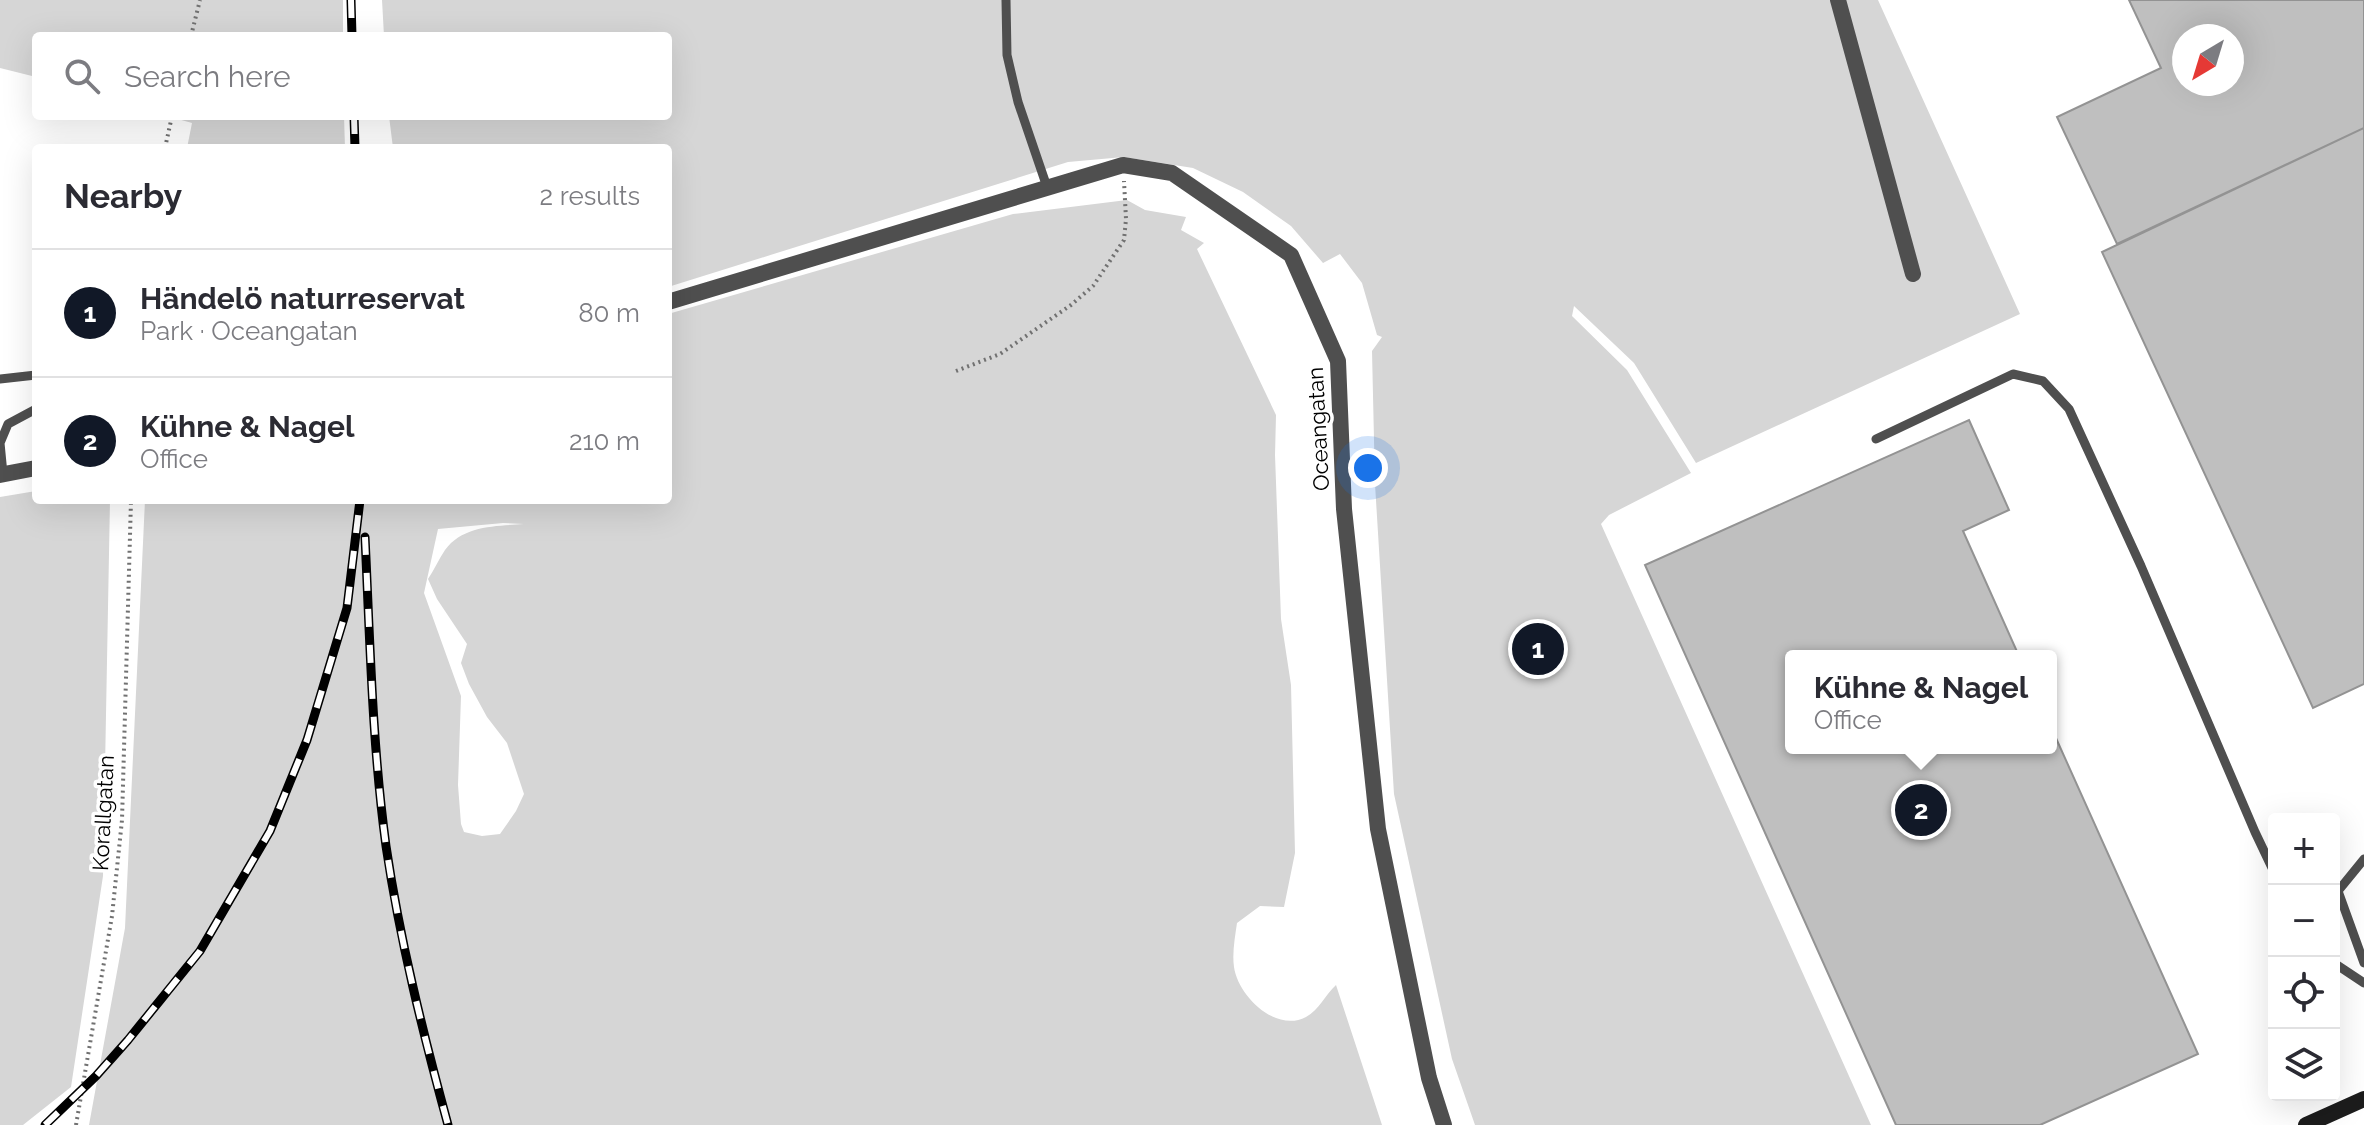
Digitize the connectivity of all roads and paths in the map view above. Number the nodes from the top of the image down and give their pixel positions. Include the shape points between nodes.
1 (200, 0) edge
2 (1006, 0) edge
3 (1838, 0) edge
4 (192, 32) edge
5 (171, 120) edge
6 (166, 144) edge
7 (1123, 165) junction
8 (1047, 187) junction
9 (1913, 274) dead end
10 (672, 301) edge
11 (956, 371) dead end
12 (32, 375) edge
13 (0, 379) edge
14 (32, 411) edge
15 (1876, 439) dead end
16 (32, 469) edge
17 (1, 474) edge
18 (131, 504) edge
19 (2268, 859) edge
20 (2364, 859) edge
21 (2364, 963) edge
22 (2340, 967) edge
23 (2364, 983) edge
24 (2364, 1099) edge
25 (76, 1125) edge
26 (1444, 1125) edge
27 (2306, 1125) edge

1 - 4 path
2 - 8 lane via 1007,55
3 - 9 street
5 - 6 path
7 - 8 street, Oceangatan
7 - 11 path via 1124,240 1093,286 1000,354
7 - 26 street, Oceangatan via 1172,173 1291,255 1338,361 1344,509 1378,829 1429,1078
8 - 10 street, Oceangatan
12 - 13 lane
14 - 17 lane via 8,424 0,443
15 - 19 lane via 2013,374 2043,381 2069,409
16 - 17 street
18 - 25 path, Korallgatan via 122,820 112,916
20 - 21 lane via 2338,891
22 - 23 lane
24 - 27 street

